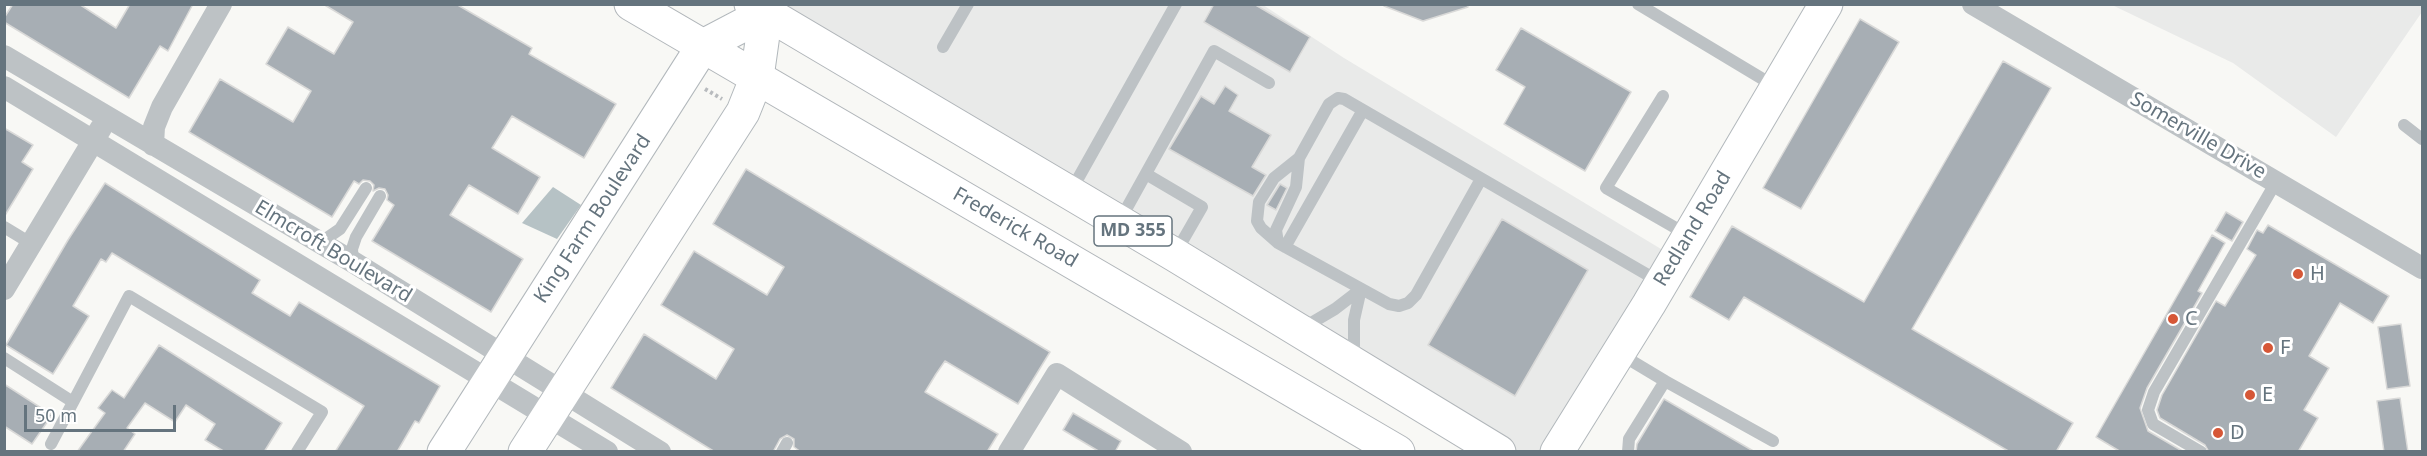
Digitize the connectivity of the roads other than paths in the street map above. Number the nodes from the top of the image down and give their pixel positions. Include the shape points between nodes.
1 (222, 4) edge
2 (631, 4) edge
3 (968, 4) edge
4 (1176, 4) edge
5 (1638, 4) edge
6 (1826, 4) edge
7 (1973, 4) edge
8 (763, 7) edge
9 (703, 46) junction
10 (943, 46) dead end
11 (4, 56) edge
12 (757, 77) junction
13 (1269, 83) dead end
14 (4, 87) edge
15 (1777, 88) junction
16 (1663, 96) dead end
17 (1363, 110) junction
18 (107, 119) junction
19 (2404, 125) dead end
20 (2422, 139) edge
21 (94, 140) junction
22 (153, 145) junction
23 (1299, 158) junction
24 (1146, 174) junction
25 (1481, 178) junction
26 (2276, 182) junction
27 (366, 188) dead end
28 (1069, 194) junction
29 (380, 196) dead end
30 (1118, 223) junction
31 (4, 227) edge
32 (1689, 236) junction
33 (318, 241) junction
34 (32, 244) junction
35 (1282, 245) junction
36 (1175, 255) junction
37 (353, 262) junction
38 (2422, 268) edge
39 (1661, 283) junction
40 (4, 289) edge
41 (1361, 289) junction
42 (1294, 328) junction
43 (1618, 354) junction
44 (4, 358) edge
45 (497, 367) junction
46 (1360, 368) junction
47 (1665, 381) junction
48 (73, 402) junction
49 (555, 404) junction
50 (1773, 441) dead end
51 (51, 444) dead end
52 (1181, 451) edge
53 (297, 452) edge
54 (444, 452) edge
55 (525, 452) edge
56 (607, 452) edge
57 (660, 452) edge
58 (1009, 452) edge
59 (1398, 452) edge
60 (1499, 452) edge
61 (1557, 452) edge
62 (1628, 452) edge
63 (2201, 452) edge

1 - 22 street via 162,107
2 - 9 main road, Frederick Road / MD 355
3 - 10 lane
4 - 28 lane
5 - 15 lane
6 - 15 main road, Redland Road
7 - 26 street, Somerville Drive
8 - 9 main road, King Farm Boulevard
8 - 12 main road
8 - 28 main road, MD 355
9 - 12 main road, Frederick Road / MD 355
9 - 45 main road, King Farm Boulevard
11 - 18 street, Elmcroft Boulevard
12 - 49 main road via 743,112
12 - 59 main road, Frederick Road / MD 355
13 - 24 lane via 1214,51
14 - 21 street, Elmcroft Boulevard
15 - 32 main road, Redland Road
16 - 32 lane via 1606,188
17 - 23 lane via 1344,99 1333,100
17 - 25 lane
17 - 35 lane
18 - 21 street
18 - 22 street, Elmcroft Boulevard
19 - 20 lane
21 - 34 street
21 - 45 street, Elmcroft Boulevard
22 - 33 street, Elmcroft Boulevard
23 - 35 lane via 1296,187 1276,230
23 - 35 lane via 1277,173 1257,208 1261,228
24 - 30 lane
24 - 36 lane via 1202,207
25 - 39 lane
25 - 41 lane via 1408,303 1389,304
26 - 38 street, Somerville Drive
26 - 63 lane via 2154,392 2148,410 2153,424
27 - 33 lane via 340,229
28 - 30 main road, MD 355
29 - 37 lane via 356,237
30 - 36 main road, MD 355
31 - 34 lane
32 - 39 main road, Redland Road
33 - 37 street, Elmcroft Boulevard
34 - 40 street
35 - 41 lane
36 - 42 main road, MD 355
37 - 45 street, Elmcroft Boulevard
39 - 43 main road, Redland Road
41 - 42 lane via 1314,322
41 - 46 lane via 1354,320 1354,348
42 - 46 main road, MD 355
43 - 47 lane
43 - 61 main road, Redland Road
44 - 48 lane
45 - 49 street, Elmcroft Boulevard
45 - 54 main road, King Farm Boulevard
46 - 60 main road, MD 355
47 - 50 lane
47 - 62 lane via 1629,439
48 - 51 lane
48 - 53 lane via 129,296 322,412
49 - 55 main road
49 - 56 street, Elmcroft Boulevard
49 - 57 street, Elmcroft Boulevard
52 - 58 street via 1057,374

